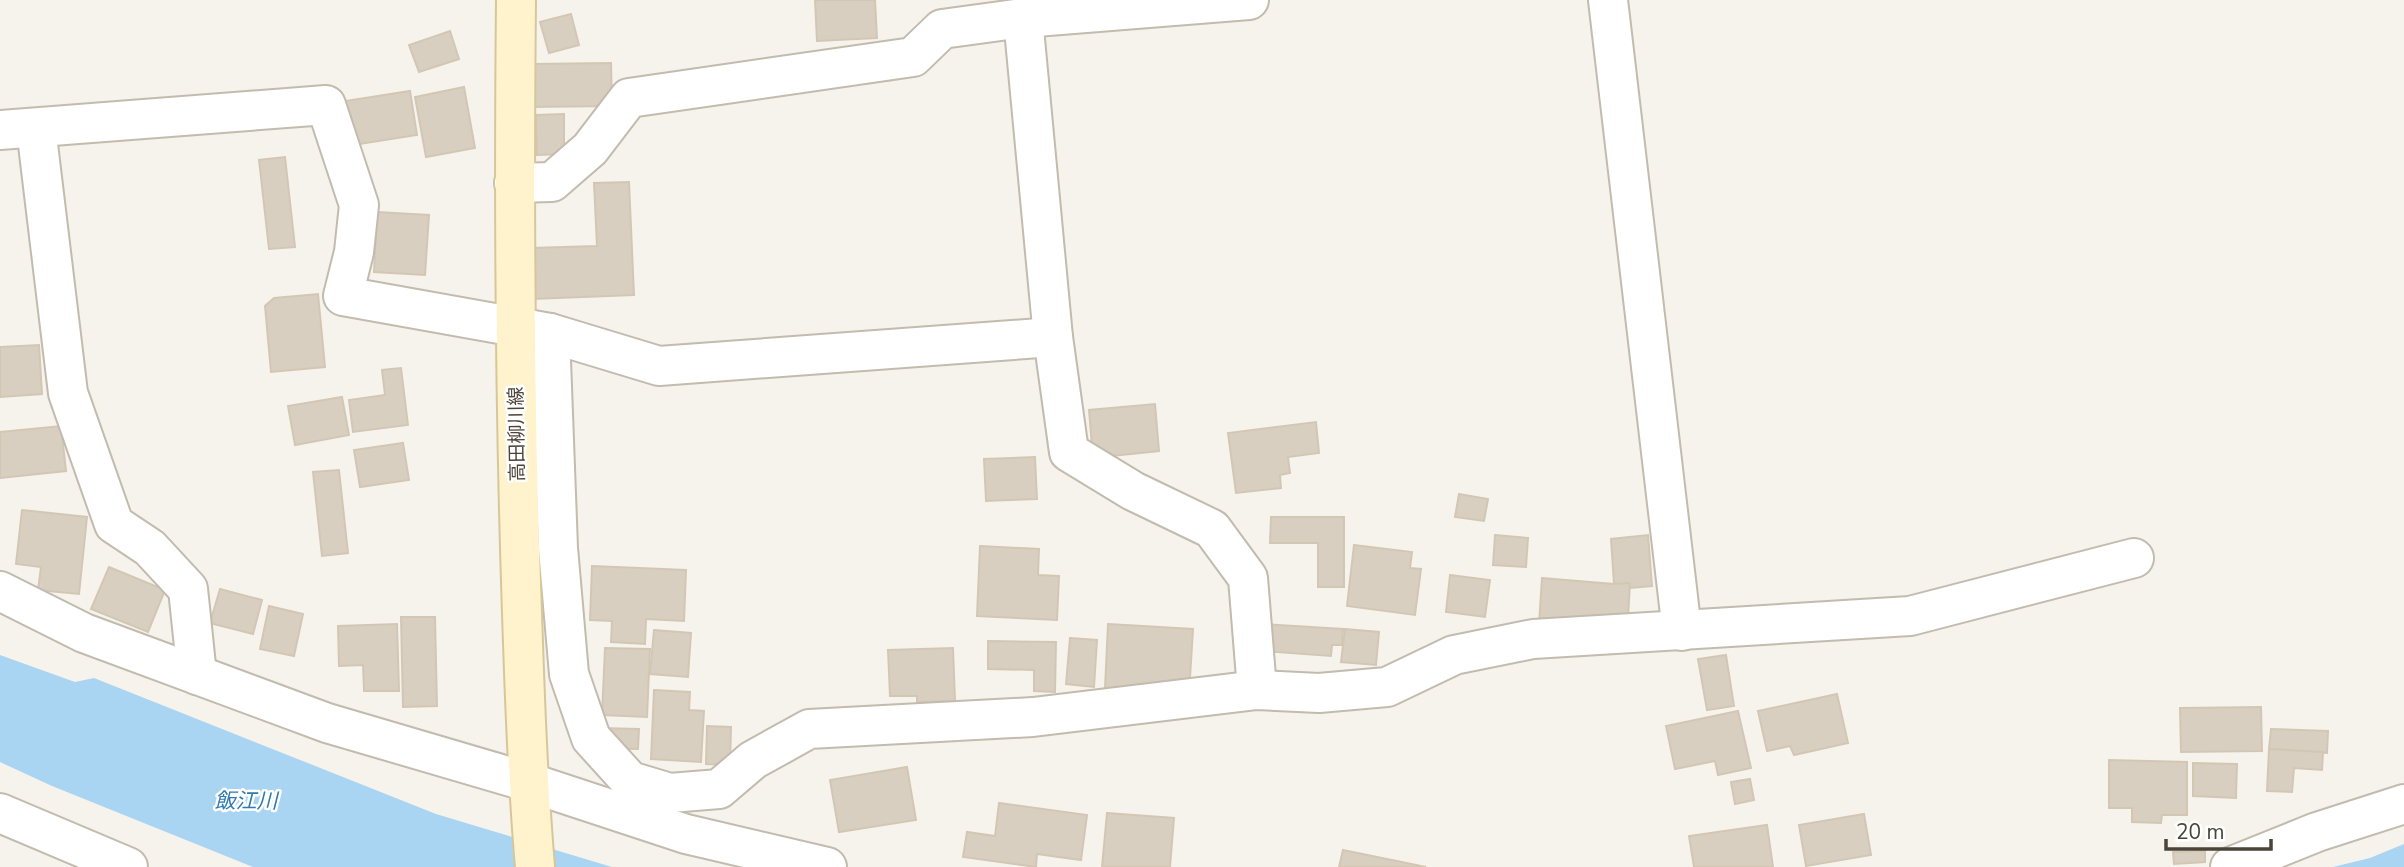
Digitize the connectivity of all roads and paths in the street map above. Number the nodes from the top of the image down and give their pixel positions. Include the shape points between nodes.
1 (516, 0) edge
2 (1249, 0) edge
3 (1608, 0) edge
4 (939, 14) edge
5 (1023, 18) junction
6 (18, 129) edge
7 (514, 183) junction
8 (533, 330) junction
9 (1053, 337) junction
10 (2134, 558) dead end
11 (0, 591) edge
12 (1682, 631) junction
13 (197, 675) junction
14 (1257, 690) junction
15 (528, 782) junction
16 (2404, 804) edge
17 (0, 813) edge
18 (126, 867) edge
19 (534, 867) edge
20 (827, 867) edge
21 (2230, 867) edge

1 - 7 main road, 高田柳川線
2 - 5 street
3 - 12 street
4 - 5 street
4 - 7 street via 913,57 629,98 590,149 552,182
5 - 9 street
6 - 8 street via 326,105 359,205 343,296
6 - 13 street via 68,393 114,524 150,548 188,589
7 - 8 main road, 高田柳川線
8 - 9 street via 659,366
8 - 14 street via 569,674 591,738 630,781 670,793 719,789 752,760 809,729 1033,717
8 - 15 main road, 高田柳川線 via 516,433
9 - 14 street via 1069,452 1133,491 1212,529 1248,578
10 - 12 street via 1910,616
11 - 13 street via 84,633
12 - 14 street via 1533,639 1454,655 1387,687 1320,693
13 - 15 street via 327,723
15 - 19 main road, 高田柳川線
15 - 20 street via 686,834
16 - 21 street
17 - 18 street

